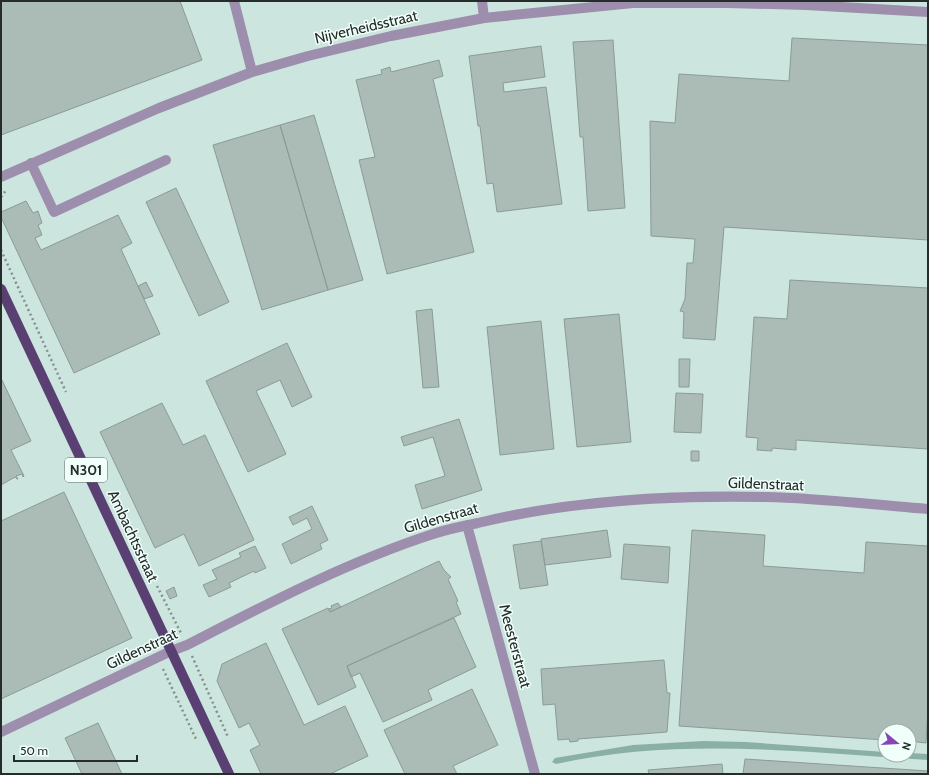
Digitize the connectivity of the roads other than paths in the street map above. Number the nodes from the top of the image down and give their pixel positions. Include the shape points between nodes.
1 (234, 1) edge
2 (482, 1) edge
3 (806, 3) edge
4 (844, 4) edge
5 (928, 12) edge
6 (484, 18) junction
7 (252, 72) junction
8 (166, 160) dead end
9 (31, 163) junction
10 (1, 177) edge
11 (1, 289) edge
12 (928, 509) edge
13 (467, 526) junction
14 (171, 651) junction
15 (1, 732) edge
16 (229, 774) edge
17 (535, 774) edge

1 - 7 street
2 - 6 street
3 - 4 street, Nijverheidsstraat
3 - 6 street, Nijverheidsstraat via 633,3
4 - 5 street, Nijverheidsstraat
6 - 7 street, Nijverheidsstraat via 391,36
7 - 9 street, Nijverheidsstraat via 159,108
8 - 9 street via 54,212
9 - 10 street, Nijverheidsstraat
11 - 14 main road, Ambachtsstraat / N301
12 - 13 street, Gildenstraat via 767,497 666,498 580,504 515,514
13 - 14 street, Gildenstraat via 436,533 396,547 292,591
13 - 17 street, Meesterstraat
14 - 15 street, Gildenstraat
14 - 16 main road, Ambachtsstraat / N301

